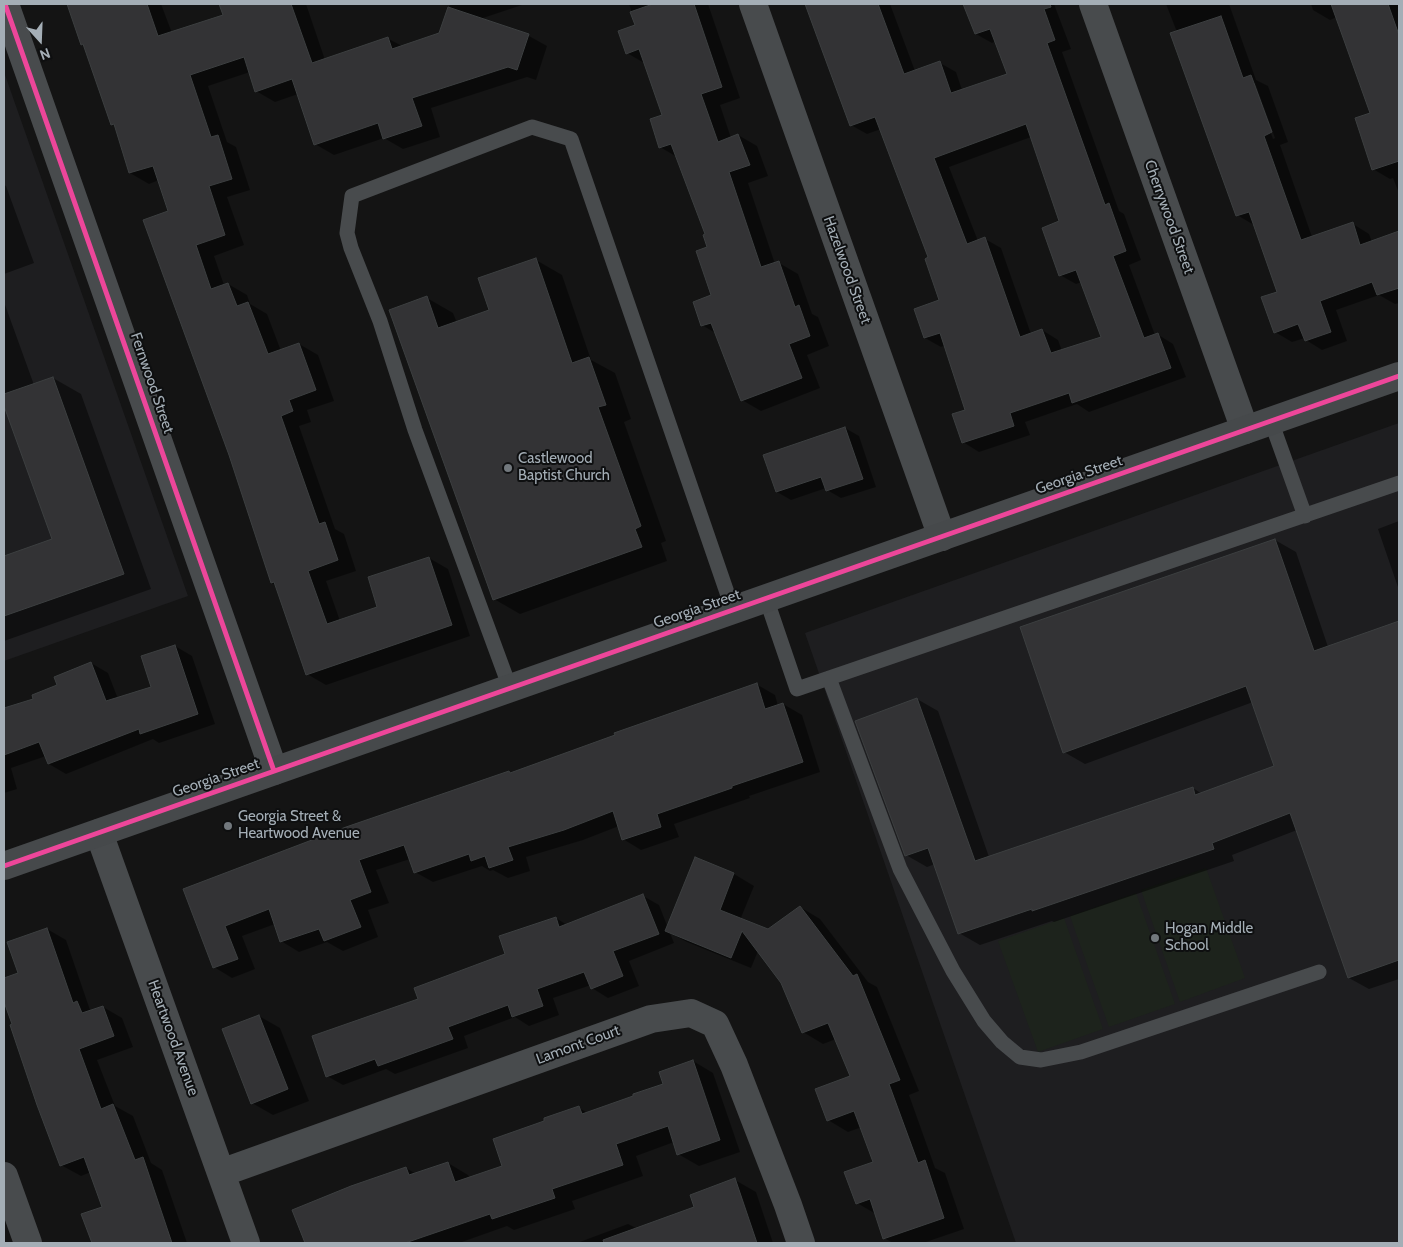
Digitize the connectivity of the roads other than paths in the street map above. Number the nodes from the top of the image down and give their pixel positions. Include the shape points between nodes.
1 (6, 4) edge
2 (753, 4) edge
3 (1093, 4) edge
4 (1399, 376) edge
5 (1271, 421) junction
6 (1245, 430) junction
7 (1399, 484) edge
8 (1305, 516) junction
9 (942, 536) junction
10 (766, 598) junction
11 (733, 610) junction
12 (829, 678) junction
13 (510, 688) junction
14 (274, 771) junction
15 (98, 833) junction
16 (4, 866) edge
17 (1319, 972) dead end
18 (221, 1173) junction
19 (4, 1176) edge
20 (28, 1243) edge
21 (246, 1243) edge
22 (801, 1243) edge

1 - 14 street, Fernwood Street
2 - 9 street, Hazelwood Street
3 - 6 street, Cherrywood Street
4 - 5 main road, Georgia Street
5 - 6 main road, Georgia Street
5 - 8 lane
6 - 9 main road, Georgia Street
7 - 8 lane
8 - 12 lane
9 - 10 main road, Georgia Street
10 - 11 main road, Georgia Street
10 - 12 lane via 797,689
11 - 13 main road, Georgia Street
11 - 13 lane via 570,139 532,127 352,196 347,233
12 - 17 lane via 900,869 953,971 984,1022 1020,1057 1041,1060 1081,1052
13 - 14 main road, Georgia Street
14 - 15 main road, Georgia Street
15 - 16 main road, Georgia Street
15 - 18 street, Heartwood Avenue
18 - 21 street, Heartwood Avenue
18 - 22 street, Lamont Court via 651,1019 691,1013 715,1024 734,1065
19 - 20 street

